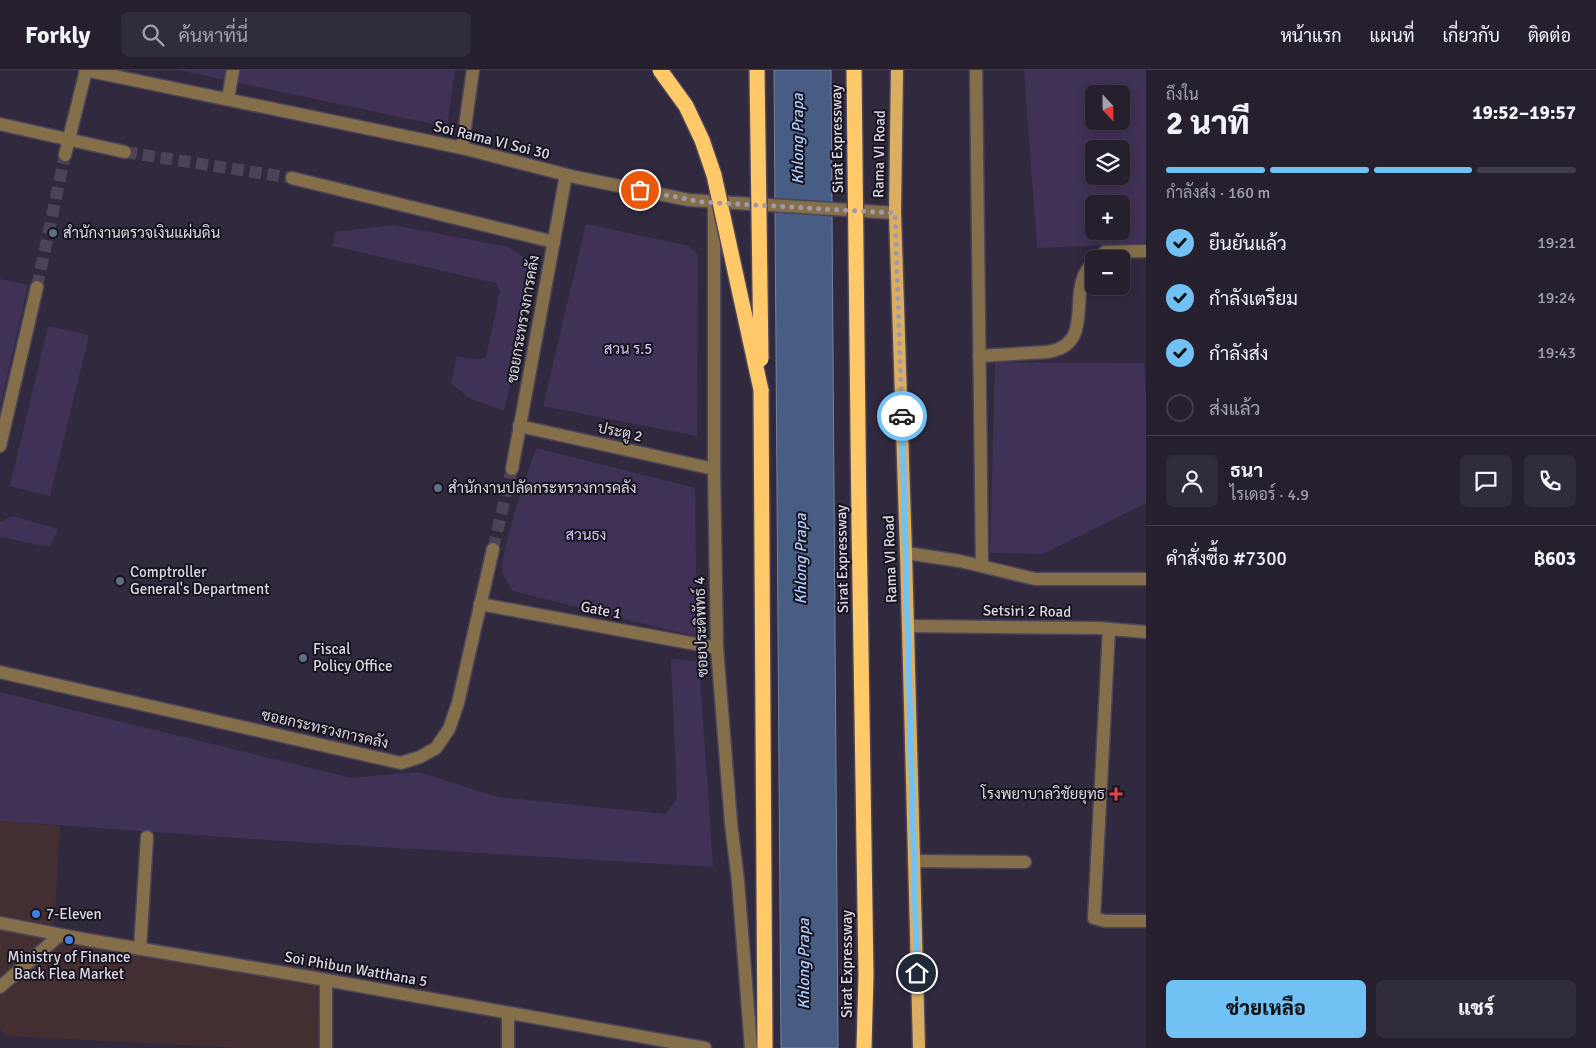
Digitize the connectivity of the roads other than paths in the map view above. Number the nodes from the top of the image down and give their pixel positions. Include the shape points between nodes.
1 (86, 70) edge
2 (233, 70) edge
3 (473, 70) edge
4 (660, 70) edge
5 (757, 70) edge
6 (854, 70) edge
7 (896, 70) edge
8 (976, 70) edge
9 (228, 98) junction
10 (0, 124) edge
11 (69, 140) junction
12 (462, 148) junction
13 (125, 152) tunnel mouth
14 (65, 155) tunnel mouth
15 (566, 175) junction
16 (292, 178) tunnel mouth
17 (714, 202) junction
18 (895, 213) junction
19 (554, 242) junction
20 (1130, 251) edge
21 (1146, 251) edge
22 (1085, 271) edge
23 (37, 287) tunnel mouth
24 (979, 356) junction
25 (761, 390) junction
26 (519, 426) junction
27 (0, 446) edge
28 (512, 469) tunnel mouth
29 (714, 469) junction
30 (493, 549) tunnel mouth
31 (906, 553) junction
32 (982, 566) junction
33 (1146, 579) edge
34 (480, 604) junction
35 (908, 626) junction
36 (1109, 629) junction
37 (1146, 632) edge
38 (716, 648) junction
39 (0, 672) edge
40 (147, 837) dead end
41 (914, 861) junction
42 (1025, 862) dead end
43 (1146, 921) edge
44 (0, 923) edge
45 (60, 935) junction
46 (140, 949) junction
47 (866, 975) junction
48 (326, 980) junction
49 (0, 987) edge
50 (508, 1013) junction
51 (326, 1048) edge
52 (508, 1048) edge
53 (705, 1048) edge
54 (751, 1048) edge
55 (766, 1048) edge
56 (864, 1048) edge
57 (874, 1048) edge
58 (918, 1048) edge

1 - 9 street, Soi Rama VI Soi 30
1 - 11 street
2 - 9 street
3 - 12 street
4 - 25 highway, bridge via 686,106 714,175
5 - 25 highway, bridge
6 - 47 highway, Sirat Expressway, bridge
7 - 18 main road, Rama VI Road
8 - 24 street
9 - 12 street, Soi Rama VI Soi 30
10 - 11 street
11 - 13 street
11 - 14 street
12 - 15 street, Soi Rama VI Soi 30
15 - 17 street, Soi Rama VI Soi 30 via 689,200
15 - 19 street, ซอยกระทรวงการคลัง
16 - 19 street
17 - 18 street, Soi Rama VI Soi 30
17 - 29 street, ซอยประดิพัทธ์ 4
18 - 31 main road, Rama VI Road
19 - 26 street, ซอยกระทรวงการคลัง
20 - 21 street
22 - 24 street via 1080,285 1078,328 1069,344 1052,351
23 - 27 street
24 - 32 street
25 - 55 highway
26 - 28 street, ซอยกระทรวงการคลัง
26 - 29 street, ประตู 2
29 - 38 street, ซอยประดิพัทธ์ 4
30 - 34 street, ซอยกระทรวงการคลัง
31 - 32 street
31 - 35 main road, Rama VI Road
32 - 33 street via 1034,579
34 - 38 street, Gate 1
34 - 39 street, ซอยกระทรวงการคลัง via 449,729 436,748 401,763
35 - 36 street, Setsiri 2 Road
35 - 41 main road, Rama VI Road
36 - 37 street, Setsiri 2 Road
36 - 43 street via 1094,918
38 - 54 street, ซอยประดิพัทธ์ 4
40 - 46 street
41 - 42 street
41 - 58 main road, Rama VI Road
44 - 45 street, Soi Phibun Watthana 5
45 - 46 street, Soi Phibun Watthana 5
45 - 49 street
46 - 48 street, Soi Phibun Watthana 5
47 - 56 highway, Sirat Expressway
47 - 57 highway
48 - 50 street, Soi Phibun Watthana 5
48 - 51 street
50 - 52 street
50 - 53 street, Soi Phibun Watthana 5

